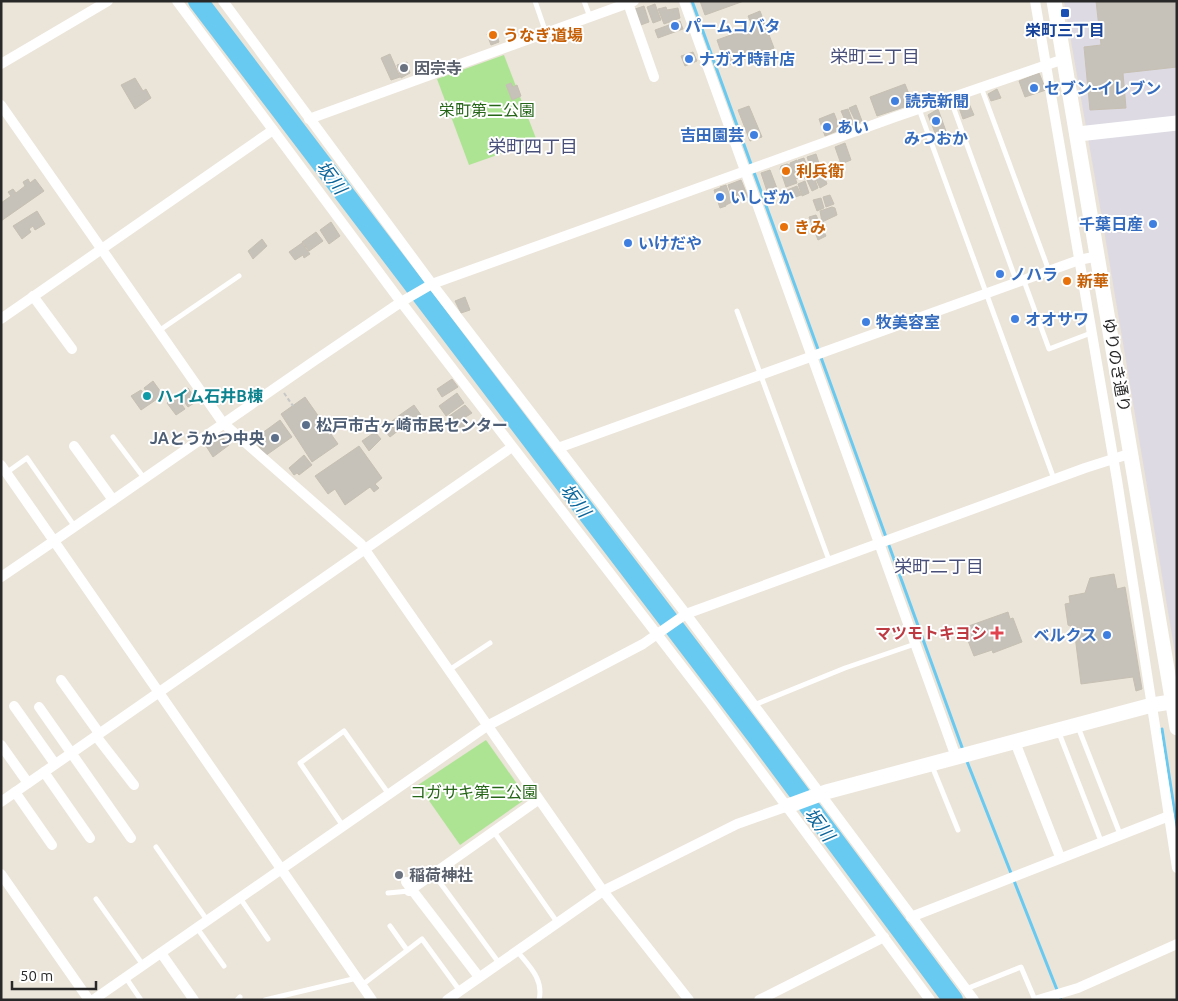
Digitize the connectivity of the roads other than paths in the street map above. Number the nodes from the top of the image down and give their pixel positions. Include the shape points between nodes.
1 (108, 1) edge
2 (177, 1) edge
3 (223, 1) edge
4 (535, 1) edge
5 (584, 1) edge
6 (684, 1) edge
7 (1035, 1) edge
8 (1054, 1) edge
9 (631, 2) edge
10 (590, 17) junction
11 (546, 33) junction
12 (1064, 59) junction
13 (1, 64) edge
14 (1046, 64) junction
15 (654, 77) dead end
16 (980, 87) junction
17 (950, 97) junction
18 (1, 104) edge
19 (919, 108) junction
20 (309, 119) junction
21 (1177, 123) edge
22 (273, 130) junction
23 (1078, 134) junction
24 (750, 170) junction
25 (103, 248) junction
26 (1098, 256) junction
27 (1079, 260) junction
28 (1049, 271) junction
29 (239, 276) dead end
30 (1021, 282) junction
31 (430, 285) junction
32 (988, 294) junction
33 (33, 296) junction
34 (404, 301) junction
35 (737, 311) dead end
36 (1, 319) edge
37 (160, 330) junction
38 (1091, 333) junction
39 (72, 349) dead end
40 (817, 355) junction
41 (762, 375) junction
42 (223, 423) junction
43 (113, 437) dead end
44 (74, 446) dead end
45 (512, 446) junction
46 (558, 448) junction
47 (1132, 453) junction
48 (1112, 458) junction
49 (4, 469) edge
50 (144, 478) junction
51 (1054, 479) junction
52 (112, 500) junction
53 (75, 526) junction
54 (54, 541) junction
55 (883, 541) junction
56 (365, 548) junction
57 (829, 560) junction
58 (1, 578) edge
59 (686, 614) junction
60 (657, 635) junction
61 (490, 643) dead end
62 (915, 644) junction
63 (449, 670) junction
64 (61, 680) dead end
65 (158, 692) junction
66 (1175, 702) edge
67 (754, 705) junction
68 (1152, 705) junction
69 (14, 706) dead end
70 (39, 707) dead end
71 (1077, 725) junction
72 (487, 726) junction
73 (1177, 728) edge
74 (1058, 730) junction
75 (98, 734) junction
76 (1015, 742) junction
77 (1, 745) edge
78 (71, 753) junction
79 (962, 756) junction
80 (55, 764) junction
81 (931, 764) junction
82 (44, 772) junction
83 (28, 783) junction
84 (134, 785) dead end
85 (15, 792) junction
86 (388, 793) junction
87 (818, 795) junction
88 (538, 800) junction
89 (1, 802) edge
90 (790, 806) junction
91 (1169, 816) junction
92 (343, 826) junction
93 (958, 830) dead end
94 (493, 831) junction
95 (1120, 834) junction
96 (90, 838) dead end
97 (131, 838) dead end
98 (1101, 841) junction
99 (52, 844) dead end
100 (156, 847) dead end
101 (1060, 858) junction
102 (1177, 868) edge
103 (282, 869) junction
104 (432, 873) junction
105 (1, 874) edge
106 (409, 887) junction
107 (603, 891) junction
108 (388, 892) dead end
109 (240, 897) junction
110 (96, 899) dead end
111 (911, 916) junction
112 (207, 920) junction
113 (558, 922) junction
114 (390, 926) dead end
115 (196, 927) junction
116 (884, 937) junction
117 (268, 939) dead end
118 (1177, 944) edge
119 (407, 950) junction
120 (517, 951) junction
121 (161, 953) junction
122 (499, 963) junction
123 (143, 965) junction
124 (224, 966) dead end
125 (479, 977) junction
126 (126, 978) junction
127 (359, 982) junction
128 (966, 989) junction
129 (460, 991) junction
130 (89, 1000) edge
131 (93, 1000) edge
132 (141, 1000) edge
133 (194, 1000) edge
134 (265, 1000) edge
135 (372, 1000) edge
136 (447, 1000) edge
137 (540, 1000) edge
138 (689, 1000) edge
139 (759, 1000) edge
140 (930, 1000) edge
141 (974, 1000) edge
142 (1037, 1000) edge

1 - 13 street
2 - 22 street
3 - 20 street
4 - 11 lane
5 - 10 lane
6 - 24 street
7 - 14 street
8 - 12 street, ゆりのき通り
9 - 10 street
9 - 15 street
10 - 11 street
11 - 20 street
12 - 14 street
12 - 23 street, ゆりのき通り
14 - 16 street
14 - 27 street
16 - 17 street
16 - 28 lane
17 - 19 street
17 - 30 lane
18 - 25 street
19 - 24 street
19 - 32 lane
20 - 31 street
21 - 23 street
22 - 25 street
22 - 34 street
23 - 26 street, ゆりのき通り
24 - 31 street
24 - 40 street
25 - 33 street
25 - 37 street
26 - 27 street
26 - 47 street, ゆりのき通り
27 - 28 street
27 - 38 street
28 - 30 street
29 - 37 lane
30 - 32 street
30 - 38 lane via 1049,349
31 - 34 street
31 - 46 street
32 - 40 street
32 - 51 lane
33 - 36 street
33 - 39 street
34 - 42 street
34 - 45 street
35 - 41 lane
37 - 42 street
38 - 48 street
40 - 41 street
40 - 55 street
41 - 46 street
41 - 57 lane
42 - 50 street
42 - 56 street
43 - 50 lane
44 - 52 street
45 - 56 street
45 - 60 street
46 - 59 street
47 - 48 street
47 - 66 street, ゆりのき通り
48 - 51 street
48 - 68 street
49 - 53 lane via 27,458
49 - 54 street
50 - 52 street
51 - 55 street
52 - 53 street
53 - 54 street
54 - 58 street
54 - 65 street
55 - 57 street
55 - 62 street
56 - 63 street
56 - 65 street
57 - 59 street
59 - 60 street
59 - 67 street
60 - 72 street
60 - 90 street
61 - 63 lane
62 - 67 lane
62 - 79 street
63 - 72 street
64 - 75 street
65 - 75 street
65 - 103 street
66 - 68 street
66 - 73 street, ゆりのき通り
67 - 87 street
68 - 71 street
68 - 91 street
69 - 80 street
70 - 78 street
71 - 74 street
71 - 95 lane
72 - 86 street
72 - 88 street
74 - 76 street
74 - 98 lane
75 - 78 street
75 - 84 street
76 - 79 street
76 - 101 street
77 - 83 street
78 - 80 street
78 - 97 street
79 - 81 street
80 - 82 street
81 - 87 street
81 - 93 lane
82 - 83 street
82 - 96 street
83 - 85 street
85 - 89 street
85 - 99 street
86 - 92 street
86 - 92 lane via 344,731 300,763
87 - 90 street
87 - 111 street
88 - 94 street
88 - 107 street
90 - 107 street via 737,824
90 - 116 street
91 - 95 street
91 - 102 street
92 - 103 street
94 - 104 street
94 - 113 lane
95 - 98 street
98 - 101 street
100 - 112 lane
101 - 111 street
103 - 109 street
103 - 127 street
104 - 106 street
104 - 122 lane
105 - 130 street
106 - 108 lane
106 - 125 street
107 - 113 street
107 - 138 street
109 - 112 street
109 - 117 lane
110 - 123 lane
111 - 128 street
112 - 115 street
113 - 120 street
114 - 119 lane
115 - 121 street
115 - 124 lane
116 - 139 street
116 - 140 street
118 - 142 street via 1078,988
119 - 127 lane
119 - 129 lane via 422,939
120 - 122 street
120 - 137 lane via 541,985
121 - 123 street
121 - 133 street
122 - 125 street
123 - 126 street
125 - 129 street
126 - 131 street
126 - 132 lane
127 - 134 lane
127 - 135 street
128 - 141 street
128 - 142 lane via 1020,967
129 - 136 street

